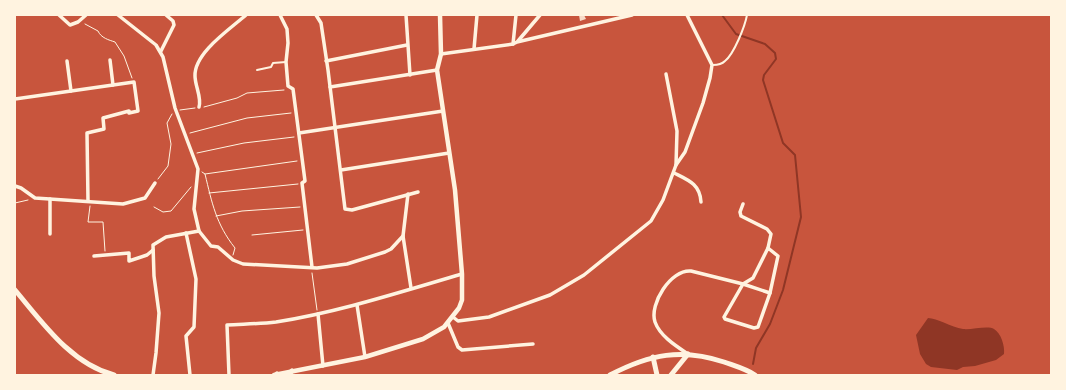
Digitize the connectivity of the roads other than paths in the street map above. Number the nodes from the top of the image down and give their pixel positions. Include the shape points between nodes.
1 (59, 15) edge
2 (86, 15) edge
3 (118, 15) edge
4 (166, 15) edge
5 (246, 15) edge
6 (280, 15) edge
7 (316, 15) edge
8 (406, 15) edge
9 (440, 15) edge
10 (477, 15) edge
11 (516, 15) edge
12 (540, 15) edge
13 (632, 15) edge
14 (687, 15) edge
15 (747, 15) edge
16 (517, 42) junction
17 (513, 44) junction
18 (407, 45) junction
19 (474, 49) junction
20 (161, 51) junction
21 (441, 54) junction
22 (110, 60) dead end
23 (67, 61) dead end
24 (326, 61) junction
25 (286, 62) junction
26 (712, 65) junction
27 (257, 70) dead end
28 (437, 70) junction
29 (666, 74) dead end
30 (410, 75) junction
31 (113, 85) junction
32 (330, 88) junction
33 (71, 91) junction
34 (15, 99) edge
35 (199, 107) road end
36 (442, 111) junction
37 (335, 127) junction
38 (299, 135) junction
39 (449, 153) junction
40 (676, 165) junction
41 (341, 170) junction
42 (674, 172) junction
43 (155, 183) road end
44 (15, 186) edge
45 (418, 192) dead end
46 (408, 194) junction
47 (50, 199) junction
48 (89, 202) junction
49 (702, 202) dead end
50 (743, 204) dead end
51 (199, 231) junction
52 (186, 233) junction
53 (50, 234) dead end
54 (403, 236) junction
55 (768, 248) junction
56 (154, 250) junction
57 (94, 256) dead end
58 (312, 267) junction
59 (462, 274) junction
60 (743, 284) junction
61 (412, 288) junction
62 (15, 290) edge
63 (770, 293) junction
64 (357, 305) junction
65 (318, 314) junction
66 (453, 317) junction
67 (448, 323) junction
68 (532, 344) dead end
69 (688, 354) junction
70 (365, 357) junction
71 (653, 357) junction
72 (323, 366) junction
73 (290, 373) edge
74 (754, 374) edge
75 (114, 375) edge
76 (153, 375) edge
77 (190, 375) edge
78 (229, 375) edge
79 (276, 375) edge
80 (610, 375) edge
81 (657, 375) edge
82 (671, 375) edge

1 - 2 street via 70,25
3 - 20 street
4 - 20 street via 174,25
5 - 35 street via 207,49 199,62 195,75
6 - 25 street via 287,28
7 - 24 street via 321,23
8 - 18 street
9 - 21 street
10 - 19 street
11 - 17 street
12 - 16 street
13 - 16 street
14 - 26 street
15 - 26 lane via 739,38 725,61
16 - 17 street
17 - 19 street
18 - 24 street
18 - 30 street
19 - 21 street
20 - 51 street via 176,112 198,169 194,209
21 - 28 street
22 - 31 street
23 - 33 street
24 - 32 street
25 - 27 lane
25 - 38 street via 288,86 293,89
26 - 40 street via 707,91 696,123 685,152
28 - 30 street
28 - 36 street
29 - 40 street via 677,131
30 - 32 street
31 - 33 street
31 - 48 street via 134,82 138,111 103,118 104,129 87,133
32 - 37 street
33 - 34 street
36 - 37 street
36 - 39 street
37 - 38 street
37 - 41 street
38 - 58 street
39 - 41 street
39 - 59 street via 456,190
40 - 42 street
41 - 46 street via 347,210
42 - 49 street via 693,183 701,195
42 - 66 street via 663,200 648,224 569,284 537,301 489,317 458,321
43 - 48 street via 145,198 129,203
44 - 47 street via 35,198
45 - 46 street
46 - 54 street
47 - 48 street
47 - 53 street
50 - 55 street via 741,216 768,229 771,234
51 - 52 street
51 - 58 street via 211,246 223,250 237,262 258,266
52 - 56 street via 166,237 153,245
52 - 77 street via 196,279 194,329 186,336
54 - 58 street via 385,252 347,264
54 - 61 street
55 - 60 street via 753,278
55 - 63 street via 778,256
56 - 57 street via 129,261 129,253
56 - 76 street via 154,276 159,313
59 - 61 street
59 - 66 street via 461,304
60 - 63 street
60 - 63 street via 725,319 757,328
60 - 69 street via 688,271 678,274 667,285 655,306 655,322 661,333
61 - 64 street
62 - 75 main road via 77,357
64 - 65 street
64 - 70 street
65 - 72 street
65 - 78 street via 274,322 227,325
66 - 67 street
67 - 68 street via 458,347 462,350
67 - 70 street via 430,336
69 - 71 main road
69 - 74 main road via 713,358
69 - 82 main road
70 - 72 street
71 - 80 main road
71 - 81 main road
72 - 73 street
73 - 79 street

